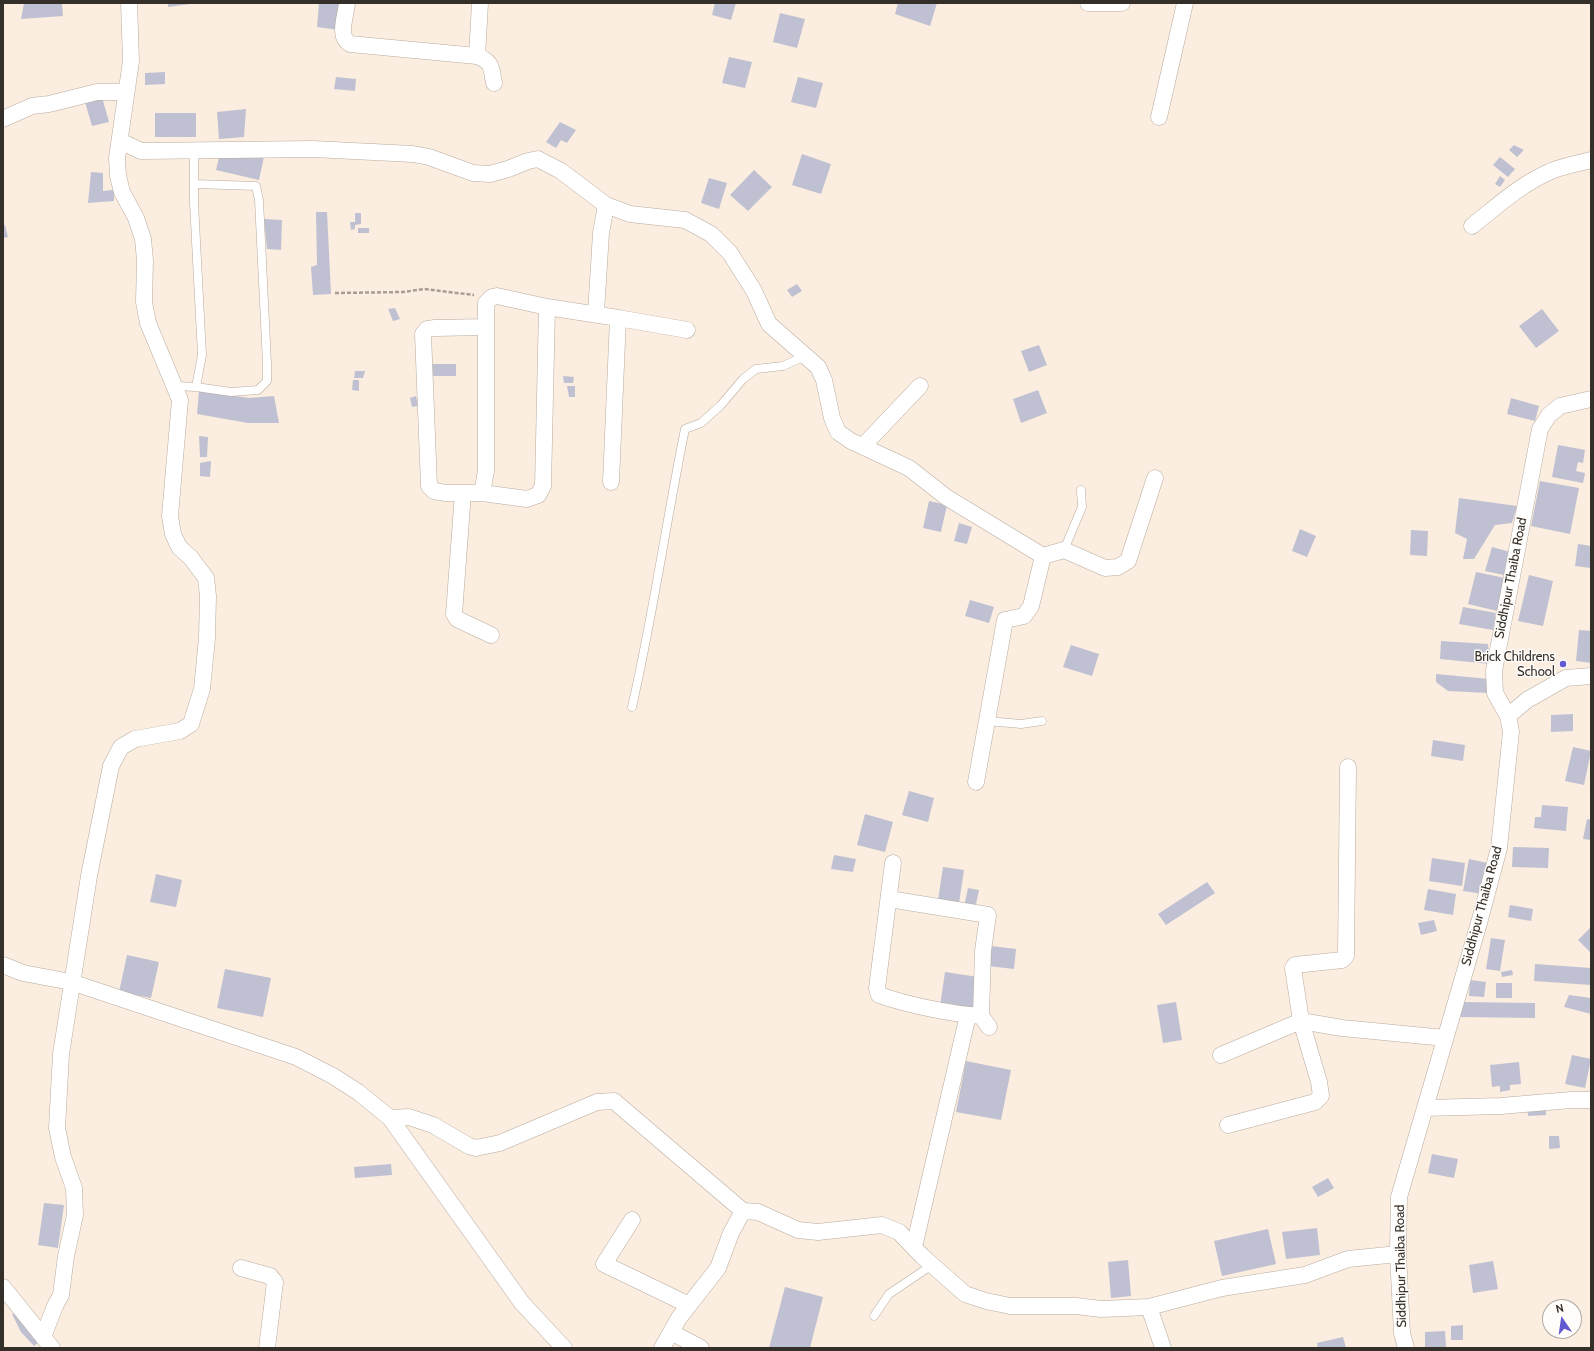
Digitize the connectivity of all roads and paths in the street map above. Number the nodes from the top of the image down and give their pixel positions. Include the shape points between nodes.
1 (129, 3) edge
2 (347, 3) edge
3 (480, 3) edge
4 (1088, 3) edge
5 (1122, 3) edge
6 (1185, 3) edge
7 (477, 56) junction
8 (494, 83) dead end
9 (126, 92) junction
10 (1159, 117) dead end
11 (3, 119) edge
12 (120, 141) junction
13 (194, 150) junction
14 (1591, 160) edge
15 (195, 184) junction
16 (606, 205) junction
17 (1472, 226) dead end
18 (335, 293) dead end
19 (492, 297) junction
20 (547, 307) junction
21 (596, 313) junction
22 (618, 318) junction
23 (486, 327) junction
24 (687, 330) dead end
25 (805, 356) junction
26 (176, 386) junction
27 (920, 386) dead end
28 (196, 387) junction
29 (1591, 399) edge
30 (863, 446) junction
31 (1155, 478) dead end
32 (611, 482) dead end
33 (1081, 490) dead end
34 (463, 493) junction
35 (482, 493) junction
36 (1064, 550) junction
37 (1043, 556) junction
38 (491, 635) dead end
39 (1591, 676) edge
40 (632, 707) dead end
41 (1508, 716) junction
42 (987, 721) junction
43 (1042, 721) dead end
44 (1348, 767) dead end
45 (976, 782) dead end
46 (893, 863) dead end
47 (889, 899) junction
48 (3, 965) edge
49 (71, 982) junction
50 (979, 1020) junction
51 (1301, 1022) junction
52 (1445, 1038) junction
53 (1220, 1055) dead end
54 (1591, 1100) edge
55 (1425, 1108) junction
56 (390, 1118) junction
57 (1228, 1126) dead end
58 (743, 1211) junction
59 (632, 1220) dead end
60 (914, 1246) junction
61 (1398, 1254) junction
62 (932, 1265) junction
63 (241, 1268) dead end
64 (3, 1287) edge
65 (689, 1305) junction
66 (1150, 1307) junction
67 (874, 1316) dead end
68 (671, 1332) junction
69 (48, 1342) edge
70 (266, 1348) edge
71 (564, 1348) edge
72 (662, 1348) edge
73 (701, 1348) edge
74 (1163, 1348) edge
75 (1406, 1348) edge

1 - 9 street via 131,61
2 - 7 street via 343,36 350,44
3 - 7 street
4 - 5 street
6 - 10 street
7 - 8 street via 490,63
9 - 11 street via 97,92 32,106
9 - 12 street
12 - 13 street via 141,151
12 - 26 street via 117,158 118,176 122,192 136,218 143,239 144,302 148,323
13 - 15 lane
13 - 16 street via 313,149 413,154 473,173 490,174 538,159 561,171
14 - 17 street via 1551,171 1536,179
15 - 28 lane via 202,355
15 - 28 lane via 256,186 259,200 267,364 267,381 258,390 231,392
16 - 21 street via 601,233
16 - 25 street via 630,214 685,220 711,234 730,252 754,291 770,324
18 - 19 path via 403,292 424,288
19 - 20 street
19 - 23 street via 486,303
20 - 21 street
20 - 35 street via 543,486 538,495 527,499
21 - 22 street
22 - 24 street
22 - 32 street
23 - 34 street via 434,328 427,329 423,334 429,486 434,491
23 - 35 street via 486,471
25 - 30 street via 818,368 824,380 832,418 838,432
25 - 40 lane via 782,366 756,369 743,379 721,405 701,422 685,430
26 - 28 lane
26 - 49 street via 180,400 170,516 173,534 179,547 192,558 206,578 207,638 202,689 191,724 180,732 135,740 121,747 111,766
27 - 30 street
29 - 41 street, Siddhipur Thaiba Road via 1560,406 1549,415 1540,429 1494,671 1495,693
30 - 37 street via 909,468 946,497
31 - 36 street via 1128,561 1118,567 1105,568
33 - 36 lane via 1082,507
34 - 35 street
34 - 38 street via 454,614 457,619
36 - 37 street
37 - 42 street via 1031,606 1024,616 1005,620
39 - 41 street via 1566,678 1527,700
41 - 52 street, Siddhipur Thaiba Road via 1511,732 1499,848
42 - 43 lane via 1021,724
42 - 45 street
44 - 51 street via 1346,956 1342,960 1294,966
46 - 47 street
47 - 50 street via 877,988 879,995
47 - 50 street via 988,915
48 - 49 street via 22,974
49 - 56 street via 296,1057 334,1076
49 - 69 street via 61,1054 57,1128 63,1157 74,1188 75,1215 61,1295 55,1306
50 - 60 street
51 - 52 street
51 - 53 street
51 - 57 street via 1321,1096 1315,1102
52 - 55 street, Siddhipur Thaiba Road
54 - 55 street
55 - 61 street, Siddhipur Thaiba Road via 1400,1197
56 - 58 street via 409,1117 433,1125 476,1148 500,1143 597,1102 614,1101
56 - 71 street via 522,1303
58 - 60 street via 758,1212 798,1230 818,1232 882,1224 899,1232
58 - 65 street via 731,1233 718,1268
59 - 65 street via 604,1264
60 - 62 street
61 - 66 street via 1348,1259 1304,1275 1222,1288
61 - 75 street, Siddhipur Thaiba Road via 1402,1333
62 - 66 street via 964,1294 1010,1306 1076,1306 1101,1309
62 - 67 lane via 889,1294
63 - 70 street via 270,1276 275,1282
64 - 69 street
65 - 68 street
66 - 74 street
68 - 72 street
68 - 73 street

